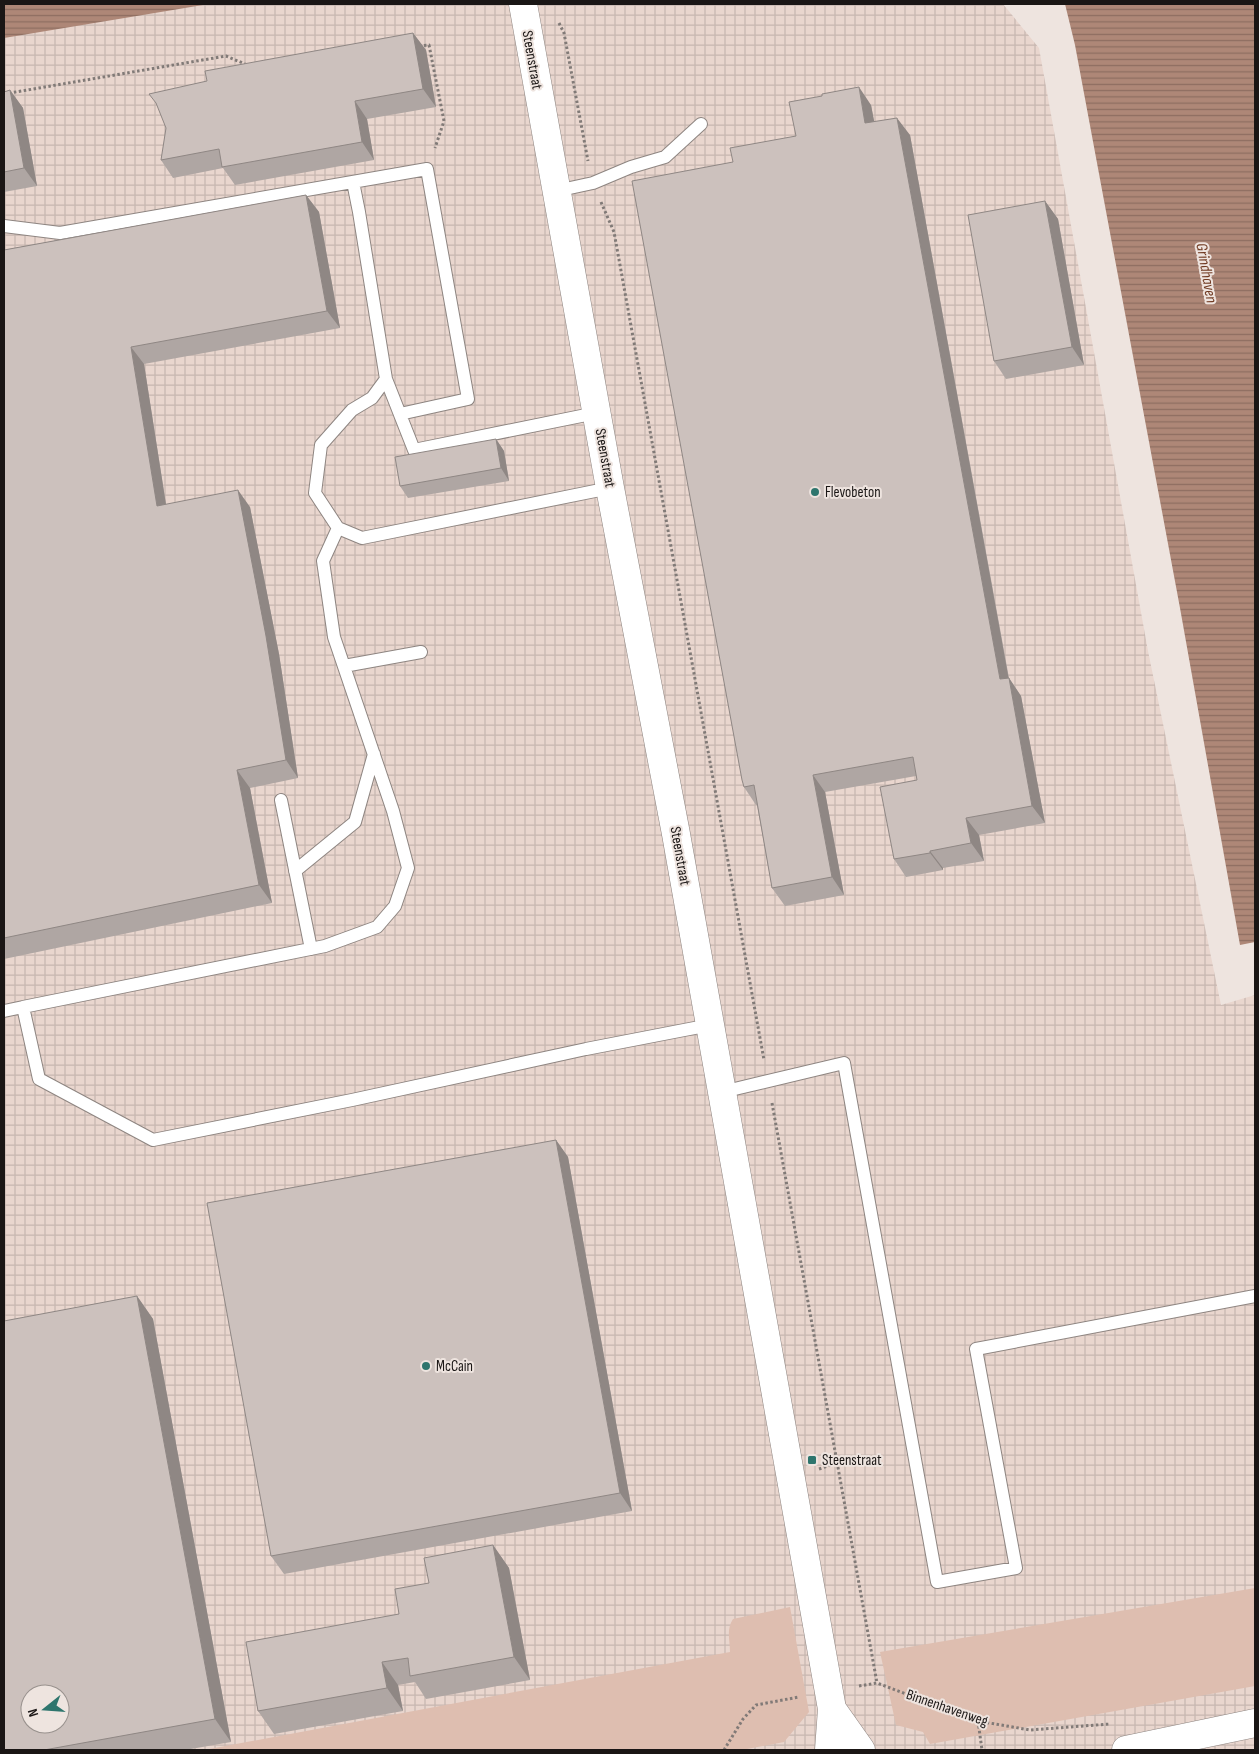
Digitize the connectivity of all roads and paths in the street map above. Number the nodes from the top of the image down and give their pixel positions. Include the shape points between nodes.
1 (522, 4) edge
2 (556, 19) dead end
3 (410, 48) edge
4 (251, 67) edge
5 (4, 94) edge
6 (701, 124) dead end
7 (427, 169) junction
8 (353, 182) junction
9 (593, 183) junction
10 (556, 192) junction
11 (4, 226) edge
12 (386, 379) junction
13 (596, 413) junction
14 (400, 414) junction
15 (610, 488) junction
16 (338, 528) junction
17 (421, 652) dead end
18 (344, 666) junction
19 (374, 754) junction
20 (281, 800) dead end
21 (295, 871) junction
22 (311, 949) junction
23 (23, 1007) junction
24 (4, 1011) edge
25 (710, 1024) junction
26 (768, 1081) junction
27 (722, 1092) junction
28 (1255, 1296) edge
29 (837, 1464) junction
30 (814, 1470) dead end
31 (877, 1683) junction
32 (830, 1701) junction
33 (978, 1721) junction
34 (1255, 1723) edge
35 (1111, 1724) dead end
36 (724, 1750) edge
37 (829, 1750) edge
38 (861, 1750) edge
39 (982, 1750) edge
40 (1126, 1750) edge

1 - 10 street, Steenstraat
2 - 9 path via 564,33
3 - 7 path via 429,45 444,121
4 - 5 path via 226,56
6 - 9 lane via 665,156
7 - 8 lane
7 - 14 lane via 468,399
8 - 11 lane via 60,233
8 - 12 lane
9 - 10 lane
9 - 26 path via 614,232
10 - 13 street, Steenstraat
12 - 14 lane
12 - 16 lane via 372,398 352,410 321,445 315,493
13 - 14 lane via 414,450
13 - 15 street, Steenstraat
15 - 16 lane via 362,538
15 - 25 street, Steenstraat
16 - 18 lane via 323,561 334,637
17 - 18 lane
18 - 19 lane
19 - 21 lane via 355,822
19 - 22 lane via 408,868 395,906 376,927
20 - 21 lane
21 - 22 lane
22 - 23 lane
23 - 24 lane
23 - 25 lane via 39,1079 153,1140
25 - 27 street, Steenstraat
26 - 27 lane
26 - 28 lane via 844,1063 937,1582 1016,1568 976,1349
26 - 29 path
27 - 32 street, Steenstraat
29 - 30 path
29 - 31 path
31 - 32 path
31 - 33 path, Binnenhavenweg
32 - 36 path via 756,1705
32 - 37 street, Steenstraat
32 - 38 street, Steenstraat
33 - 35 path, Binnenhavenweg via 1030,1730
33 - 39 path
34 - 40 street

